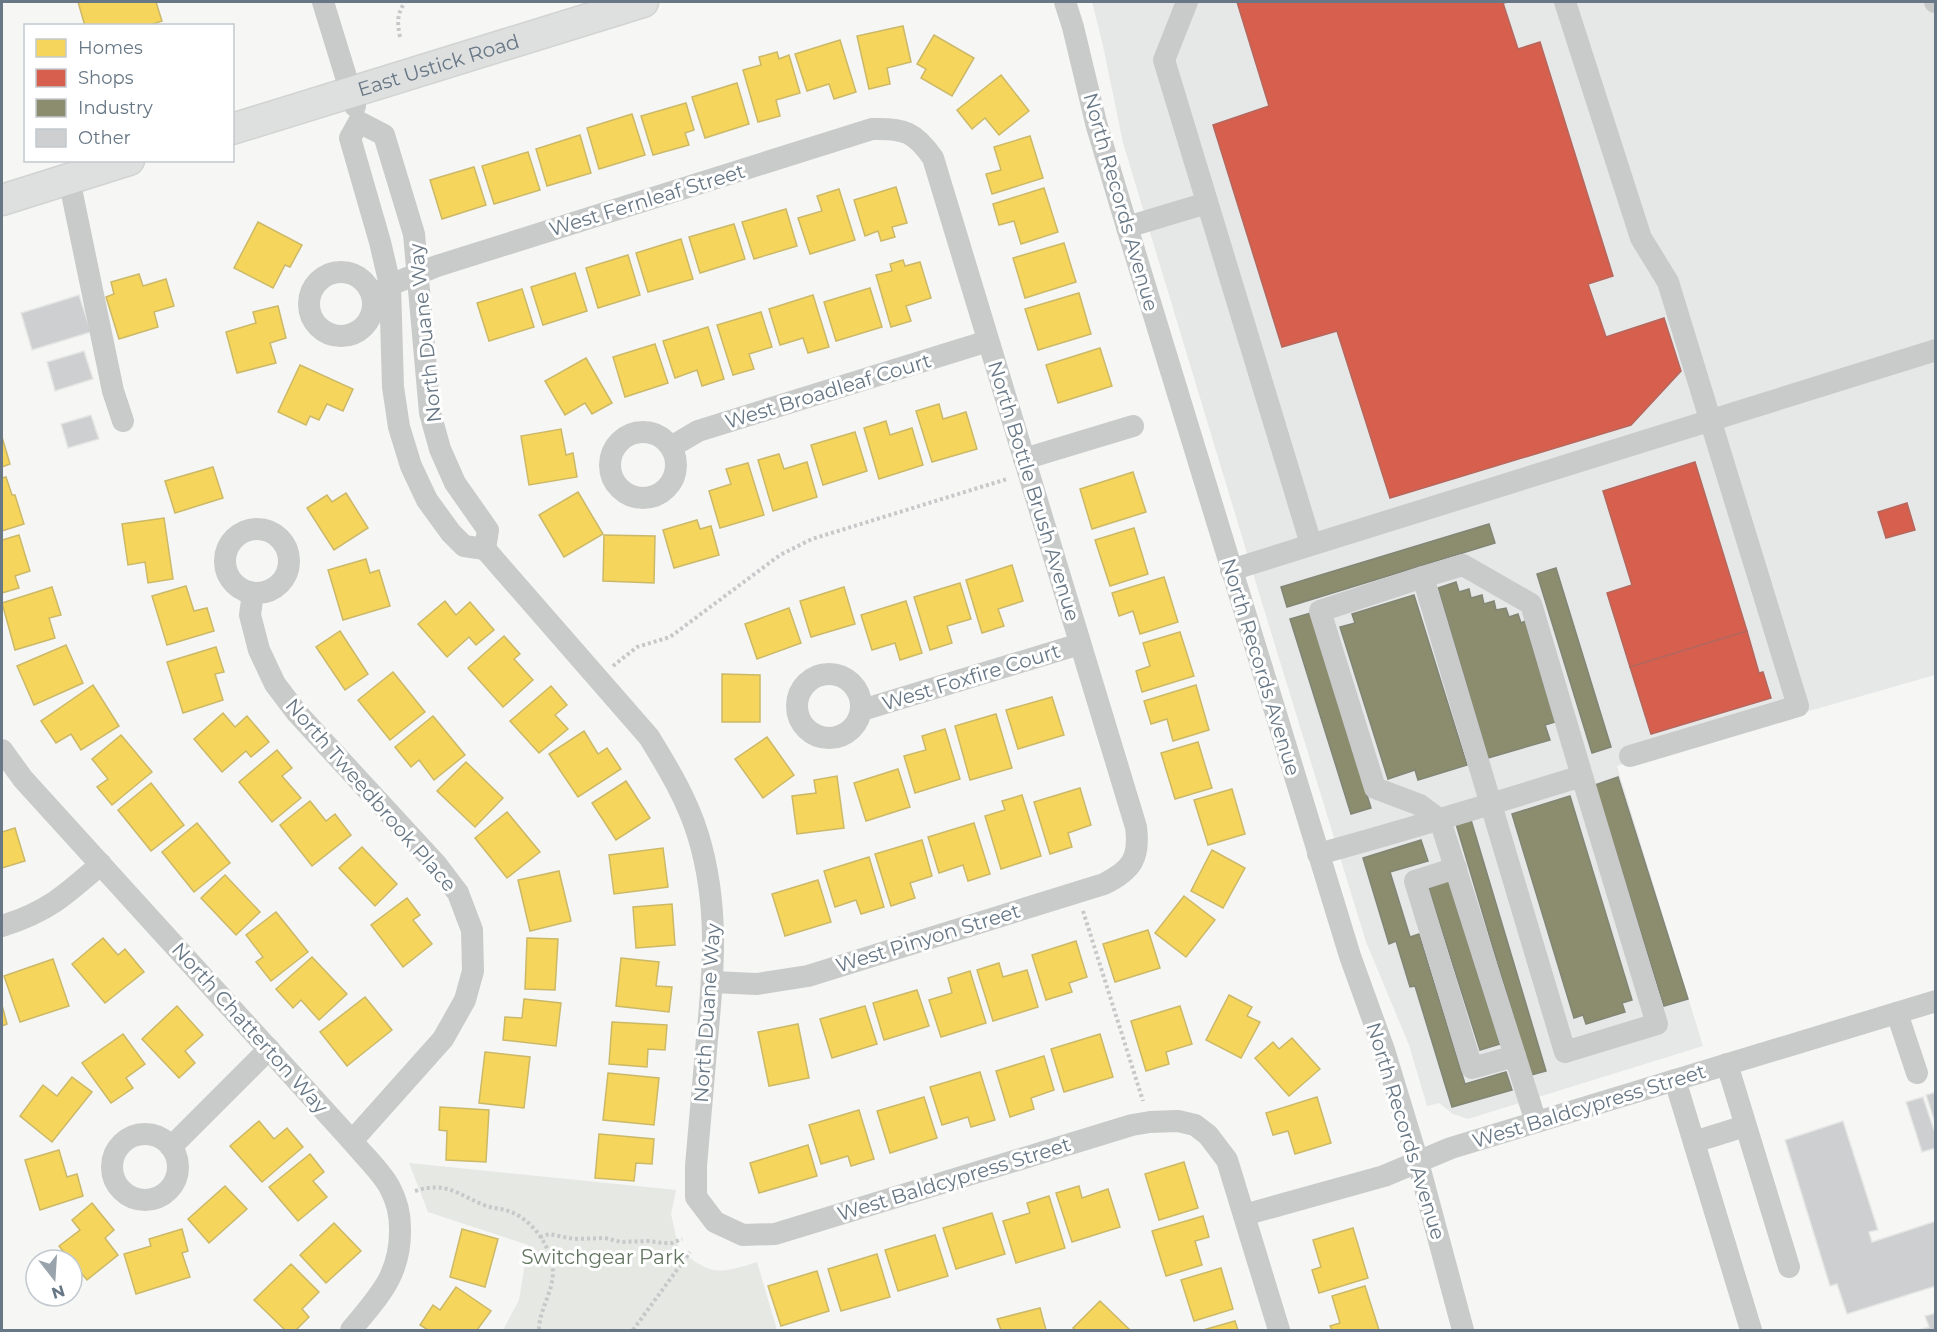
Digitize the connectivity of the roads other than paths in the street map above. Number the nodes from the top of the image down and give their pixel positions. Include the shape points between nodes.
1 (323, 2) edge
2 (643, 2) edge
3 (1065, 2) edge
4 (1187, 2) edge
5 (1564, 2) edge
6 (350, 92) junction
7 (359, 122) junction
8 (234, 128) edge
9 (907, 132) joint
10 (123, 162) edge
11 (69, 179) junction
12 (2, 200) edge
13 (1208, 203) junction
14 (1127, 227) junction
15 (417, 274) junction
16 (381, 290) junction
17 (988, 341) junction
18 (1935, 350) edge
19 (1710, 420) junction
20 (123, 422) dead end
21 (1133, 426) dead end
22 (670, 447) dead end
23 (1026, 465) junction
24 (1311, 544) junction
25 (485, 549) junction
26 (1231, 570) junction
27 (1423, 577) junction
28 (253, 593) dead end
29 (1080, 644) junction
30 (862, 710) dead end
31 (2, 750) edge
32 (1630, 756) dead end
33 (1582, 776) junction
34 (1492, 804) junction
35 (1440, 820) junction
36 (1318, 854) junction
37 (1134, 861) joint
38 (100, 864) junction
39 (1456, 867) junction
40 (2, 926) edge
41 (712, 982) junction
42 (1935, 1001) edge
43 (1898, 1013) junction
44 (269, 1049) junction
45 (1515, 1056) junction
46 (1726, 1065) junction
47 (1917, 1073) dead end
48 (1675, 1080) junction
49 (1536, 1122) junction
50 (1745, 1126) junction
51 (352, 1141) junction
52 (1694, 1142) junction
53 (171, 1147) dead end
54 (1418, 1162) junction
55 (1244, 1215) junction
56 (715, 1222) joint
57 (1789, 1267) dead end
58 (351, 1330) edge
59 (1280, 1330) edge
60 (1463, 1330) edge
61 (1751, 1330) edge

1 - 6 street, North Duane Way
2 - 6 main road, East Ustick Road
3 - 14 street, North Records Avenue
4 - 13 street via 1164,60
5 - 19 street via 1641,238 1668,282
6 - 7 street, North Duane Way
6 - 8 main road, East Ustick Road
7 - 15 street, North Duane Way via 384,135 414,234
7 - 16 street, North Duane Way via 350,138 380,242
9 - 15 street, West Fernleaf Street via 872,129
9 - 17 street, North Bottle Brush Avenue via 933,158
10 - 11 main road
11 - 12 main road
11 - 20 street
13 - 14 street
13 - 24 street
14 - 26 street, North Records Avenue
15 - 16 street, West Fernleaf Street
15 - 25 street, North Duane Way via 430,413 455,483 488,530
16 - 25 street, North Duane Way via 399,427 411,466 427,500 451,533 464,546
17 - 22 street, West Broadleaf Court via 698,431
17 - 23 street, North Bottle Brush Avenue
18 - 19 street
19 - 24 street
19 - 32 street via 1798,706
21 - 23 street
23 - 29 street, North Bottle Brush Avenue
24 - 26 street
25 - 41 street, North Duane Way via 649,737 668,767 688,808 706,868 714,940
26 - 36 street, North Records Avenue
27 - 33 street via 1463,565 1531,604
27 - 34 street
27 - 35 street via 1320,611 1375,788 1420,805
28 - 51 street, North Tweedbrook Place via 250,615 259,650 275,684 436,864 458,893 472,930 473,971 465,1000 443,1038
29 - 30 street, West Foxfire Court
29 - 37 street, North Bottle Brush Avenue via 1136,827
31 - 38 street, North Chatterton Way
33 - 34 street
33 - 34 street via 1657,1024 1565,1052
34 - 35 street
35 - 36 street
35 - 39 street
36 - 54 street, North Records Avenue
37 - 41 street, West Pinyon Street via 1120,876 1104,884 808,976 757,984
38 - 40 street via 64,897 27,919
38 - 44 street, North Chatterton Way
39 - 45 street
39 - 45 street via 1415,881 1472,1068
41 - 56 street, North Duane Way via 696,1197
42 - 43 street, West Baldcypress Street
43 - 46 street, West Baldcypress Street
43 - 47 street
44 - 51 street, North Chatterton Way
44 - 53 street
45 - 49 street
46 - 48 street, West Baldcypress Street
46 - 50 street
48 - 49 street, West Baldcypress Street
48 - 52 street
49 - 54 street, West Baldcypress Street
50 - 52 street
50 - 57 street
51 - 58 street, North Chatterton Way via 390,1187 400,1213 401,1249 393,1275
52 - 61 street
54 - 55 street, West Baldcypress Street via 1378,1178
54 - 60 street, North Records Avenue
55 - 56 street, West Baldcypress Street via 1227,1160 1195,1125 1178,1121 1132,1125 775,1234 743,1235
55 - 59 street

